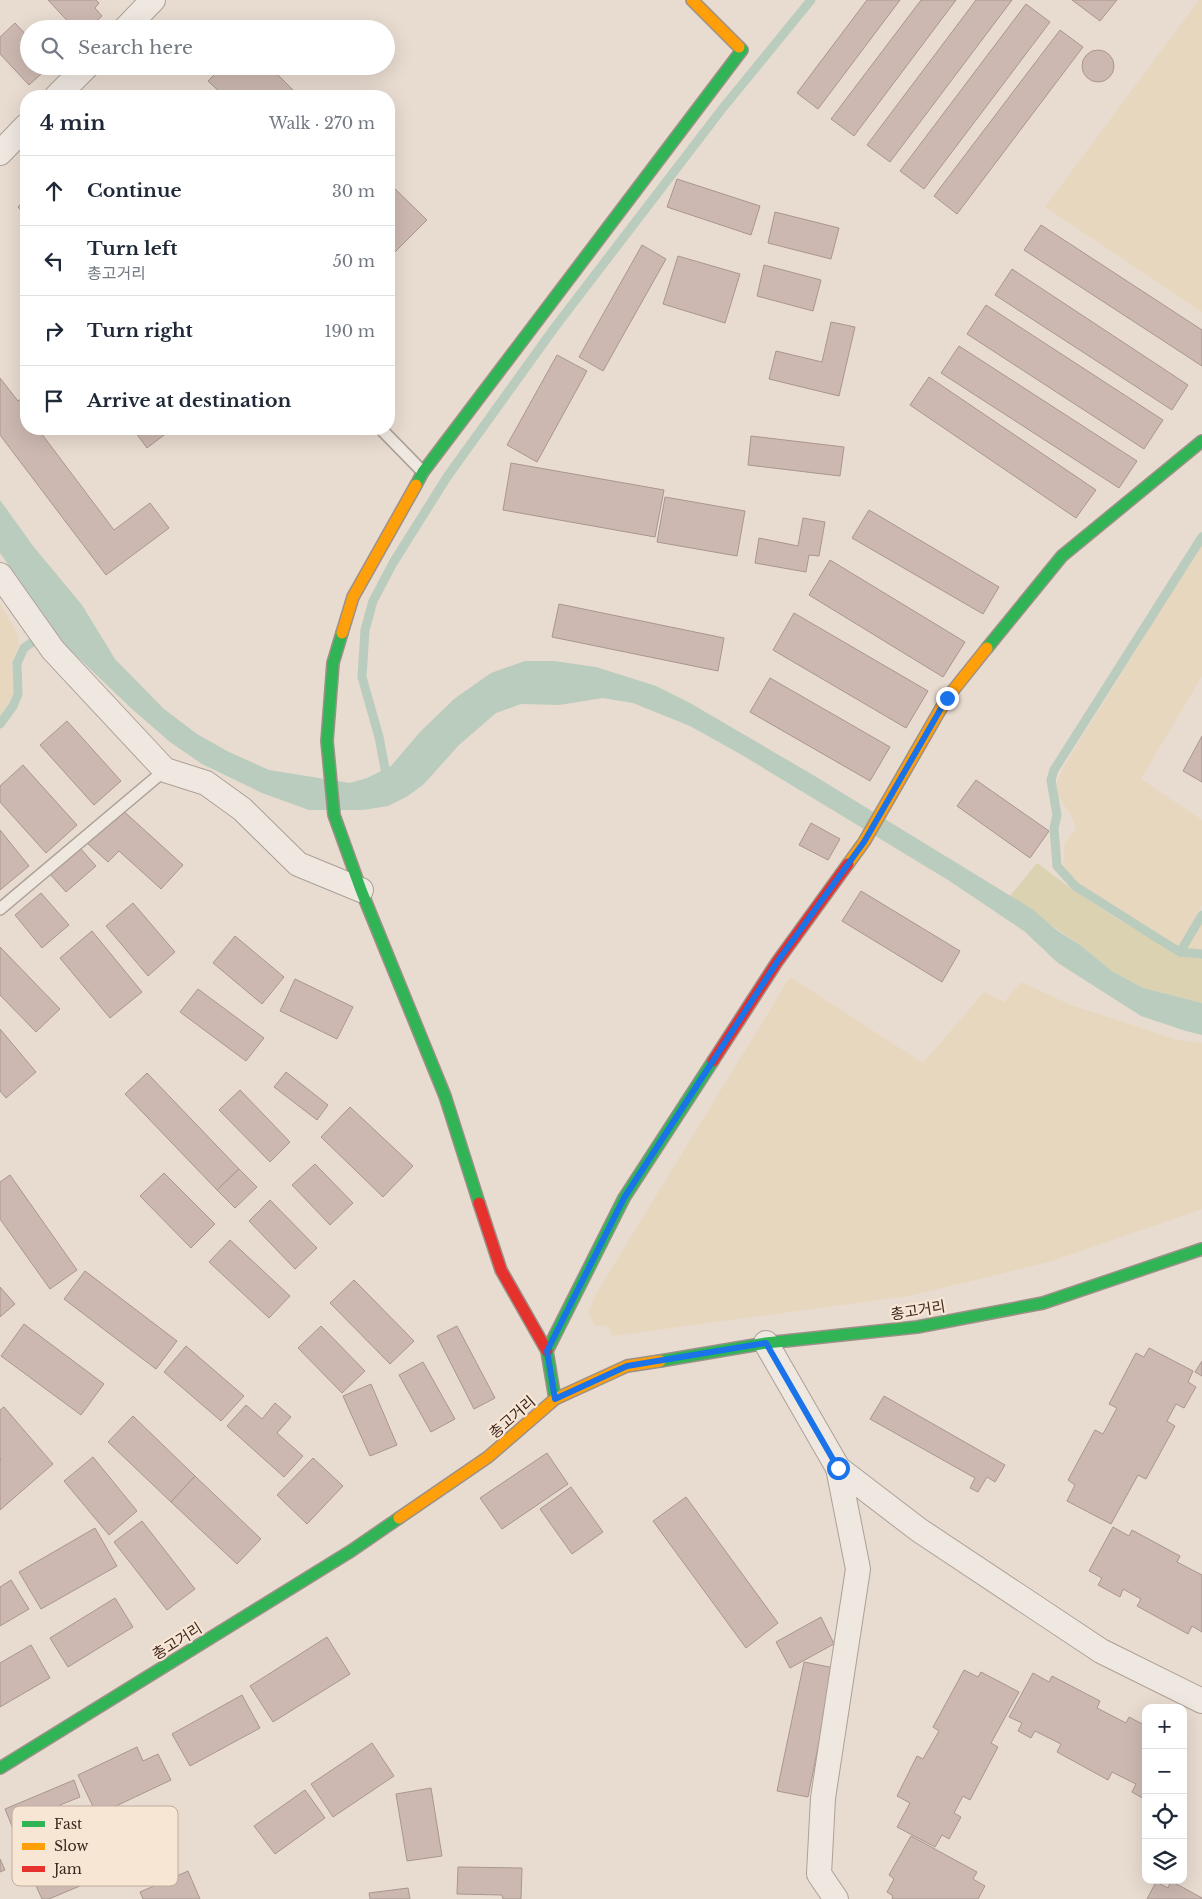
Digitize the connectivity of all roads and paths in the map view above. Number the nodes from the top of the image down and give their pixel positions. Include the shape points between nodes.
1 (154, 0) edge
2 (692, 0) edge
3 (133, 20) edge
4 (78, 75) edge
5 (63, 90) edge
6 (20, 132) edge
7 (0, 152) edge
8 (387, 435) edge
9 (1202, 441) edge
10 (423, 472) junction
11 (0, 575) edge
12 (165, 770) junction
13 (361, 890) junction
14 (0, 909) edge
15 (1202, 1249) edge
16 (766, 1343) junction
17 (547, 1351) junction
18 (555, 1399) junction
19 (838, 1468) junction
20 (1202, 1701) edge
21 (0, 1768) edge
22 (836, 1899) edge

1 - 3 street
2 - 10 street via 742,50
4 - 5 street
6 - 7 street
8 - 10 lane
9 - 17 street via 1062,556 947,698 864,842 777,962 624,1198
10 - 13 street via 353,597 334,663 327,741 334,815
11 - 12 street via 53,650
12 - 13 street via 206,783 242,809 298,864
12 - 14 lane
13 - 17 street via 445,1096 501,1270
15 - 16 street, 총고거리 via 1043,1304 916,1327
16 - 18 street, 총고거리 via 627,1366
16 - 19 street
17 - 18 street
18 - 21 street, 총고거리 via 488,1457 352,1551
19 - 20 street via 919,1530 1101,1651
19 - 22 street via 858,1569 823,1798 819,1874

